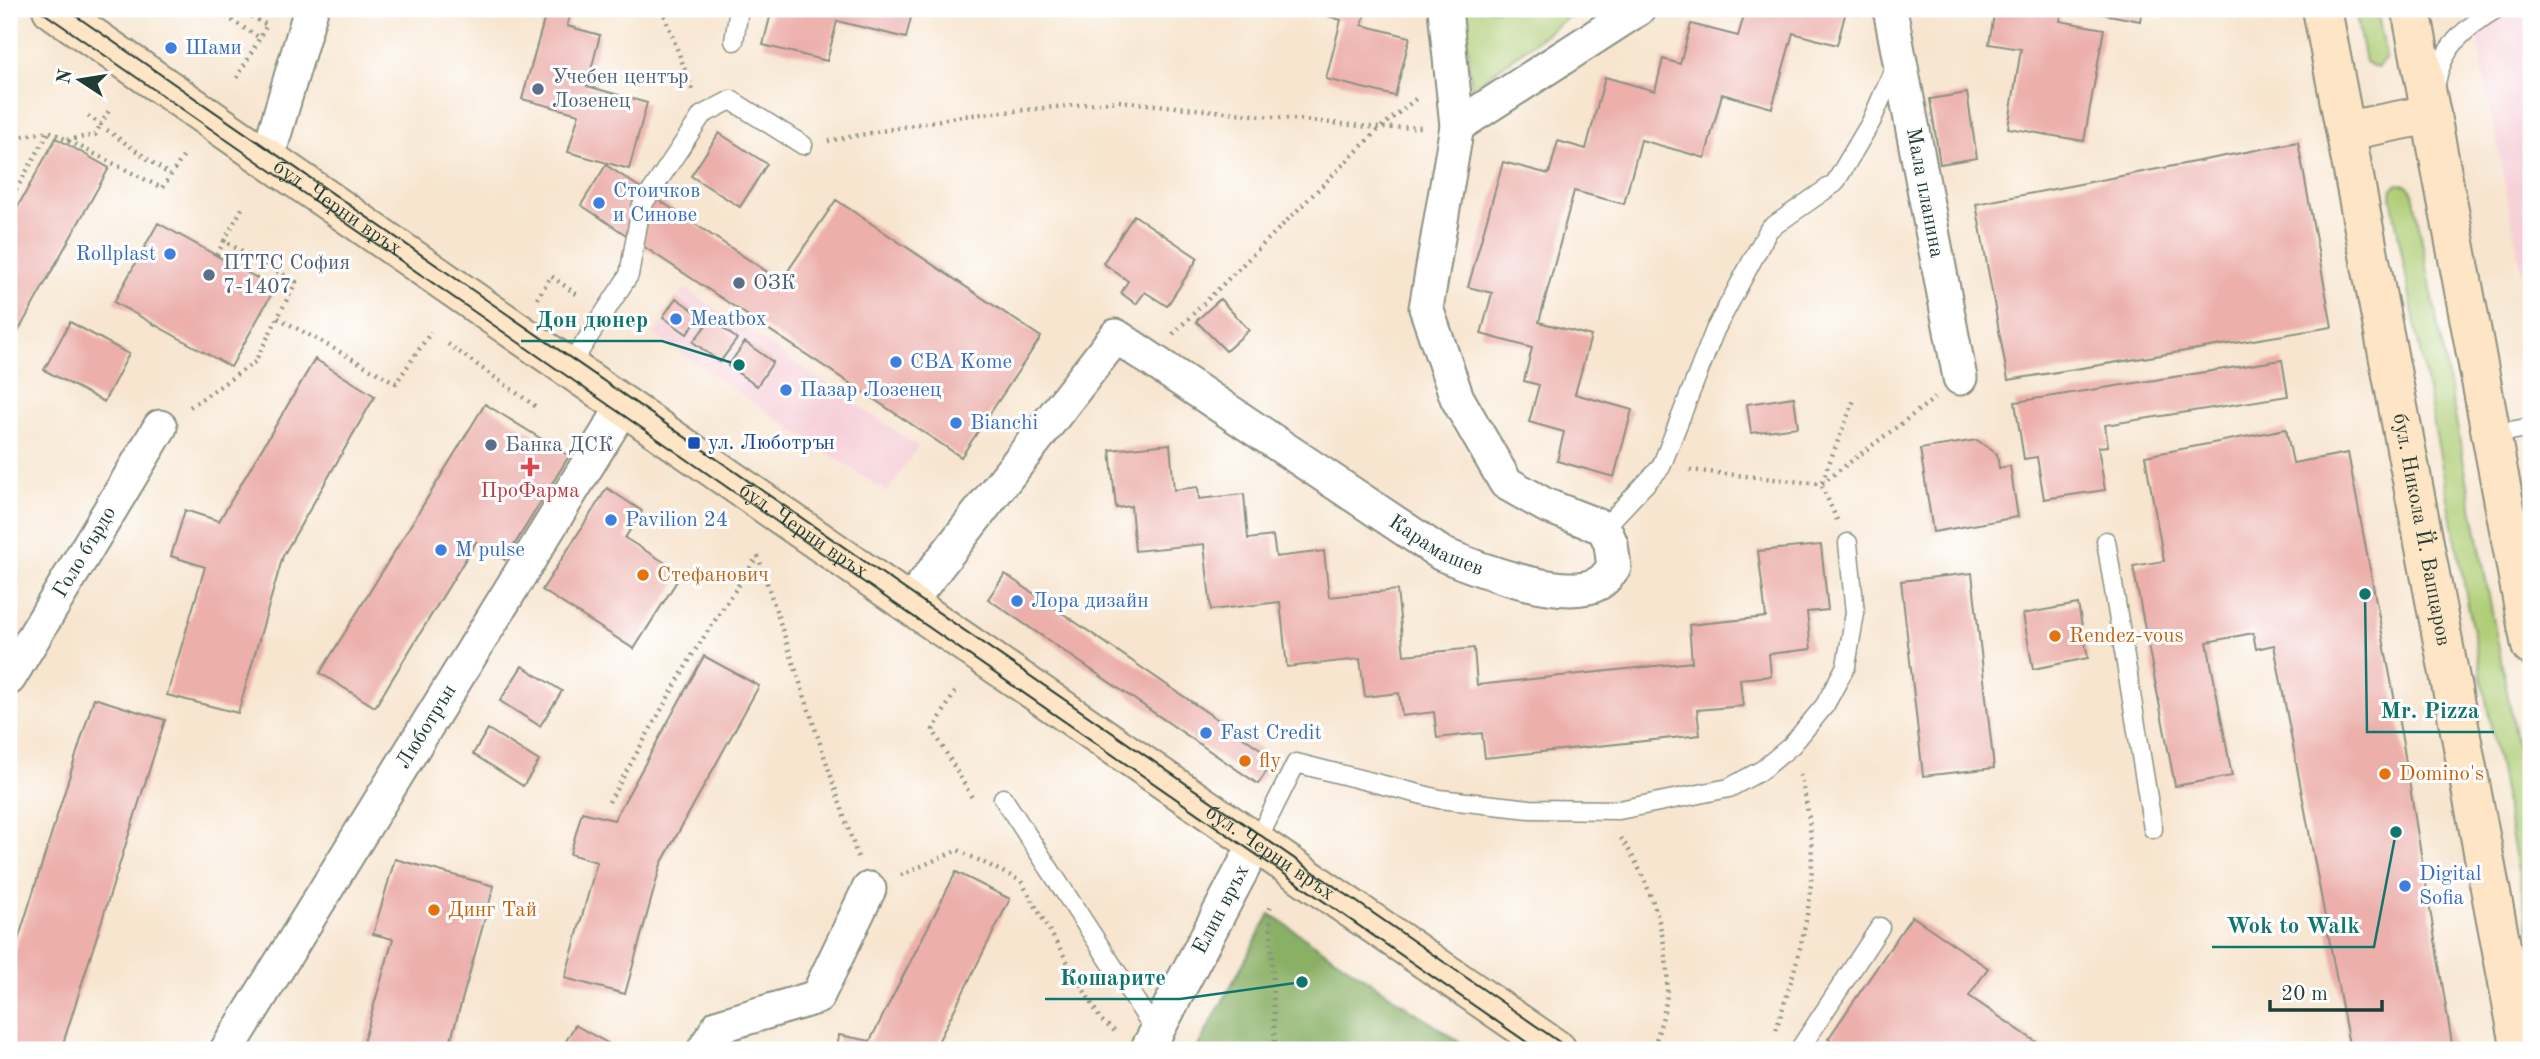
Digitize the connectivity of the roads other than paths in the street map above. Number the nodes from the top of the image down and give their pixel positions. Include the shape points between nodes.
1 (52, 9) edge
2 (311, 9) edge
3 (739, 9) edge
4 (1445, 9) edge
5 (1638, 9) edge
6 (1890, 9) edge
7 (2322, 9) edge
8 (2411, 9) edge
9 (2496, 9) edge
10 (734, 41) dead end
11 (1899, 58) junction
12 (2431, 114) junction
13 (1457, 126) junction
14 (2346, 131) junction
15 (803, 145) road end
16 (267, 159) junction
17 (569, 367) junction
18 (1960, 378) road end
19 (625, 404) junction
20 (160, 427) road end
21 (2531, 427) edge
22 (2490, 435) junction
23 (1604, 528) junction
24 (2106, 541) dead end
25 (1848, 543) road end
26 (909, 603) junction
27 (2531, 646) edge
28 (9, 677) edge
29 (1003, 798) dead end
30 (2153, 829) dead end
31 (1256, 844) junction
32 (869, 889) road end
33 (1880, 927) dead end
34 (1143, 1041) edge
35 (227, 1050) edge
36 (705, 1050) edge
37 (1557, 1050) edge
38 (1799, 1050) edge
39 (2521, 1050) edge

1 - 16 main road, бул. Черни връх
2 - 16 street
3 - 10 lane
4 - 13 street
5 - 13 street
6 - 11 street, Мала планина
7 - 14 main road, бул. Никола Й. Вапцаров
8 - 12 main road
9 - 12 lane via 2465,28 2439,64
11 - 18 street, Мала планина
11 - 23 lane via 1871,122 1835,183 1769,229 1716,330 1661,467
12 - 14 main road
12 - 22 main road
13 - 23 street via 1426,308 1457,398 1506,483 1545,505
14 - 39 main road, бул. Никола Й. Вапцаров
15 - 17 lane via 731,100 702,115 642,207 629,275
16 - 17 main road, бул. Черни връх
17 - 19 main road, бул. Черни връх
19 - 26 main road, бул. Черни връх
19 - 35 street, Люботрън
20 - 28 street, Голо бърдо
21 - 22 lane
22 - 27 main road
23 - 26 street, Карамашев via 1614,567 1600,583 1577,589 1501,578 1441,554 1116,336
24 - 30 lane
25 - 31 lane via 1855,612 1846,666 1825,705 1792,745 1762,770 1729,788 1619,810 1530,809 1439,799 1296,763
26 - 31 main road, бул. Черни връх
29 - 34 lane
31 - 34 street, Елин връх
31 - 37 main road, бул. Черни връх
32 - 36 street via 817,997 719,1026
33 - 38 lane

